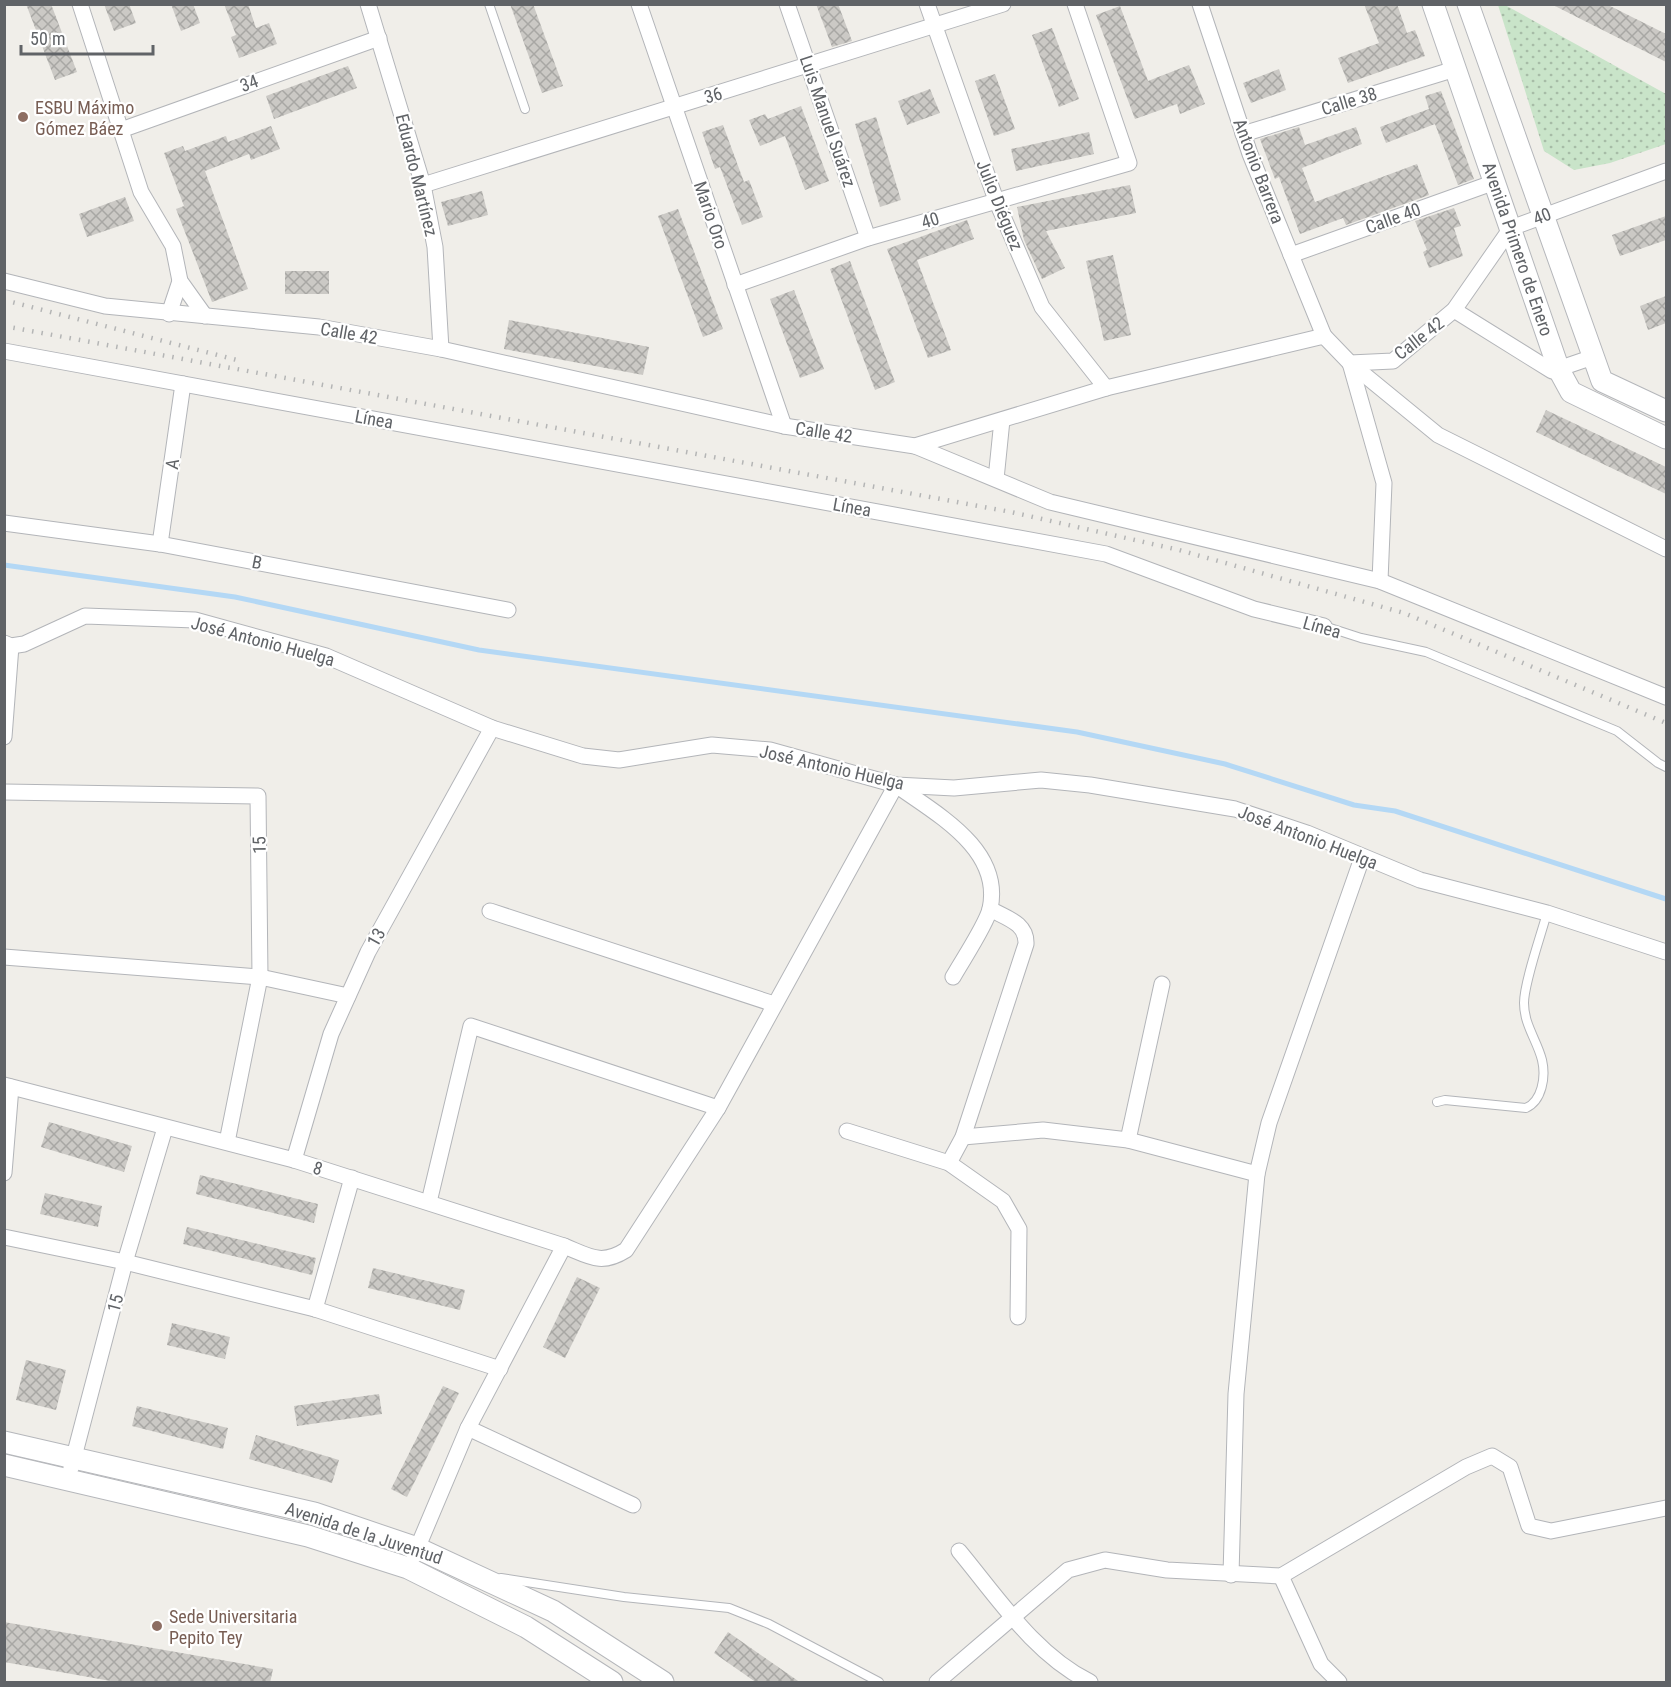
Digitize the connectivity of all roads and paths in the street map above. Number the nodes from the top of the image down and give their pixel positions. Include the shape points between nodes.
1 (80, 4) edge
2 (368, 4) edge
3 (489, 4) edge
4 (639, 4) edge
5 (787, 4) edge
6 (927, 4) edge
7 (1003, 4) edge
8 (1075, 4) edge
9 (1200, 4) edge
10 (1433, 4) edge
11 (1468, 4) edge
12 (934, 26) junction
13 (379, 38) junction
14 (809, 65) junction
15 (1455, 69) junction
16 (674, 107) junction
17 (525, 109) dead end
18 (121, 130) junction
19 (1243, 134) junction
20 (1666, 171) edge
21 (1495, 182) junction
22 (423, 184) junction
23 (996, 200) junction
24 (1543, 215) junction
25 (1511, 228) junction
26 (868, 238) junction
27 (1291, 255) junction
28 (4, 281) edge
29 (180, 282) junction
30 (735, 285) junction
31 (1454, 310) junction
32 (169, 314) junction
33 (205, 316) junction
34 (1324, 336) junction
35 (441, 349) junction
36 (4, 351) edge
37 (1593, 357) junction
38 (1350, 363) junction
39 (1559, 370) junction
40 (183, 384) junction
41 (1106, 388) junction
42 (1666, 411) edge
43 (1002, 420) junction
44 (784, 426) junction
45 (1666, 437) edge
46 (915, 446) junction
47 (996, 479) junction
48 (4, 523) edge
49 (160, 544) junction
50 (1666, 549) edge
51 (1380, 581) junction
52 (508, 610) dead end
53 (1324, 626) joint
54 (8, 645) edge
55 (1666, 697) edge
56 (492, 729) junction
57 (4, 737) edge
58 (1666, 767) edge
59 (896, 785) junction
60 (4, 792) edge
61 (1362, 858) junction
62 (990, 909) junction
63 (490, 911) dead end
64 (1547, 913) junction
65 (1666, 952) edge
66 (4, 957) edge
67 (260, 977) junction
68 (953, 977) dead end
69 (1162, 984) dead end
70 (348, 996) junction
71 (774, 1004) junction
72 (8, 1086) edge
73 (1437, 1101) dead end
74 (718, 1108) junction
75 (165, 1128) junction
76 (847, 1131) dead end
77 (963, 1137) junction
78 (1128, 1140) junction
79 (227, 1142) junction
80 (294, 1160) junction
81 (949, 1163) junction
82 (4, 1173) edge
83 (1257, 1174) junction
84 (352, 1178) junction
85 (429, 1202) junction
86 (4, 1237) edge
87 (564, 1246) junction
88 (125, 1262) junction
89 (315, 1309) junction
90 (1018, 1317) dead end
91 (500, 1369) junction
92 (468, 1428) junction
93 (4, 1442) edge
94 (75, 1457) junction
95 (4, 1465) edge
96 (68, 1479) junction
97 (633, 1505) dead end
98 (1666, 1508) edge
99 (314, 1513) junction
100 (308, 1536) junction
101 (417, 1548) junction
102 (959, 1551) dead end
103 (408, 1568) junction
104 (479, 1575) junction
105 (1231, 1575) junction
106 (1281, 1576) junction
107 (1013, 1617) junction
108 (612, 1683) edge
109 (663, 1683) edge
110 (879, 1683) edge
111 (937, 1683) edge
112 (1090, 1683) edge
113 (1339, 1683) edge

1 - 18 street
2 - 13 street, Eduardo Martínez
3 - 17 lane
4 - 16 street, Mario Oro
5 - 14 street, Luis Manuel Suárez
6 - 12 street, Julio Diéguez
7 - 12 street, 36
8 - 23 street, 40 via 1129,163
9 - 19 street, Antonio Barrera
10 - 15 main road, Avenida Primero de Enero
11 - 24 main road, Avenida Primero de Enero
12 - 14 street, 36
12 - 23 street, Julio Diéguez
13 - 18 street, 34
13 - 22 street, Eduardo Martínez
14 - 16 street, 36
14 - 26 street, Luis Manuel Suárez
15 - 19 street, Calle 38
15 - 21 main road, Avenida Primero de Enero
16 - 22 street, 36
16 - 30 street, Mario Oro
18 - 29 street via 141,192 173,246
19 - 27 street, Antonio Barrera
20 - 24 street, 40
21 - 25 main road, Avenida Primero de Enero
21 - 27 street, Calle 40
22 - 35 street, Eduardo Martínez via 435,247
23 - 26 street, 40
23 - 41 street, Julio Diéguez via 1042,307
24 - 25 street, 40
24 - 37 main road, Avenida Primero de Enero
25 - 31 street, 40
25 - 39 main road, Avenida Primero de Enero
26 - 30 street, 40
27 - 34 street, Antonio Barrera
28 - 32 street, Calle 42 via 105,306
29 - 32 street
29 - 33 street
30 - 44 street, Mario Oro
31 - 38 street, Calle 42 via 1393,361
31 - 39 street, Calle 42 via 1552,371
32 - 33 street, Calle 42
33 - 35 street, Calle 42 via 319,327
34 - 38 street
34 - 41 street, Calle 42
35 - 44 street, Calle 42
36 - 40 street, Línea
37 - 39 street
37 - 42 main road, Avenida Primero de Enero via 1602,381
38 - 50 street via 1438,435
38 - 51 street via 1384,483
39 - 45 main road, Avenida Primero de Enero via 1571,392
40 - 49 street, A
40 - 53 street, Línea via 1106,554 1254,609
41 - 43 street, Calle 42
43 - 46 street, Calle 42
43 - 47 street
44 - 46 street, Calle 42
46 - 47 street
47 - 51 street via 1050,502
48 - 49 street, B
49 - 52 street, B
51 - 55 street
53 - 58 lane, Línea via 1426,652 1617,731
54 - 56 street, José Antonio Huelga via 24,644 85,616 195,620 326,656
54 - 57 street
56 - 59 street, José Antonio Huelga via 583,756 619,760 712,745 770,750
56 - 70 street, 13 via 368,952
59 - 61 street, José Antonio Huelga via 954,788 1041,780 1090,785 1235,809
59 - 62 street via 965,836 982,858 989,880
59 - 71 street
60 - 67 street, 15 via 258,796
61 - 64 street, José Antonio Huelga via 1420,880
61 - 83 street via 1269,1123
62 - 68 street
62 - 77 street via 1022,927 1026,944
63 - 71 street
64 - 65 street, José Antonio Huelga
64 - 73 lane via 1524,1001 1527,1028 1543,1061 1540,1096 1526,1108
66 - 67 street
67 - 70 street
67 - 79 street, 15
69 - 78 street
70 - 80 street, 13 via 331,1034
71 - 74 street
72 - 75 street, 8
72 - 82 street
74 - 85 street via 471,1026
74 - 87 street, 8 via 626,1250 612,1259 596,1259
75 - 79 street, 8
75 - 88 street, 15
76 - 81 street
77 - 78 street via 1043,1130
77 - 81 street
78 - 83 street
79 - 80 street, 8
80 - 84 street, 8
81 - 90 street via 1004,1201 1019,1229
83 - 105 street via 1236,1394
84 - 85 street, 8
84 - 89 street
85 - 87 street, 8
86 - 88 street
87 - 91 street
88 - 89 street
88 - 94 street, 15
89 - 91 street
91 - 92 street
92 - 97 street
92 - 101 street
93 - 94 main road, Avenida de la Juventud
94 - 96 street, 15
94 - 99 main road, Avenida de la Juventud
95 - 96 main road, Avenida de la Juventud
96 - 100 main road, Avenida de la Juventud
98 - 106 street via 1551,1531 1529,1526 1510,1467 1492,1456 1466,1467
99 - 100 main road
99 - 101 main road, Avenida de la Juventud
100 - 103 main road, Avenida de la Juventud
101 - 103 street
101 - 104 main road, Avenida de la Juventud
102 - 107 street
103 - 108 main road, Avenida de la Juventud via 526,1627
104 - 109 main road, Avenida de la Juventud via 553,1611
104 - 110 lane via 729,1608 769,1624
105 - 106 street
105 - 107 street via 1105,1560 1068,1570
106 - 113 street via 1321,1664
107 - 111 street
107 - 112 street via 1052,1656

